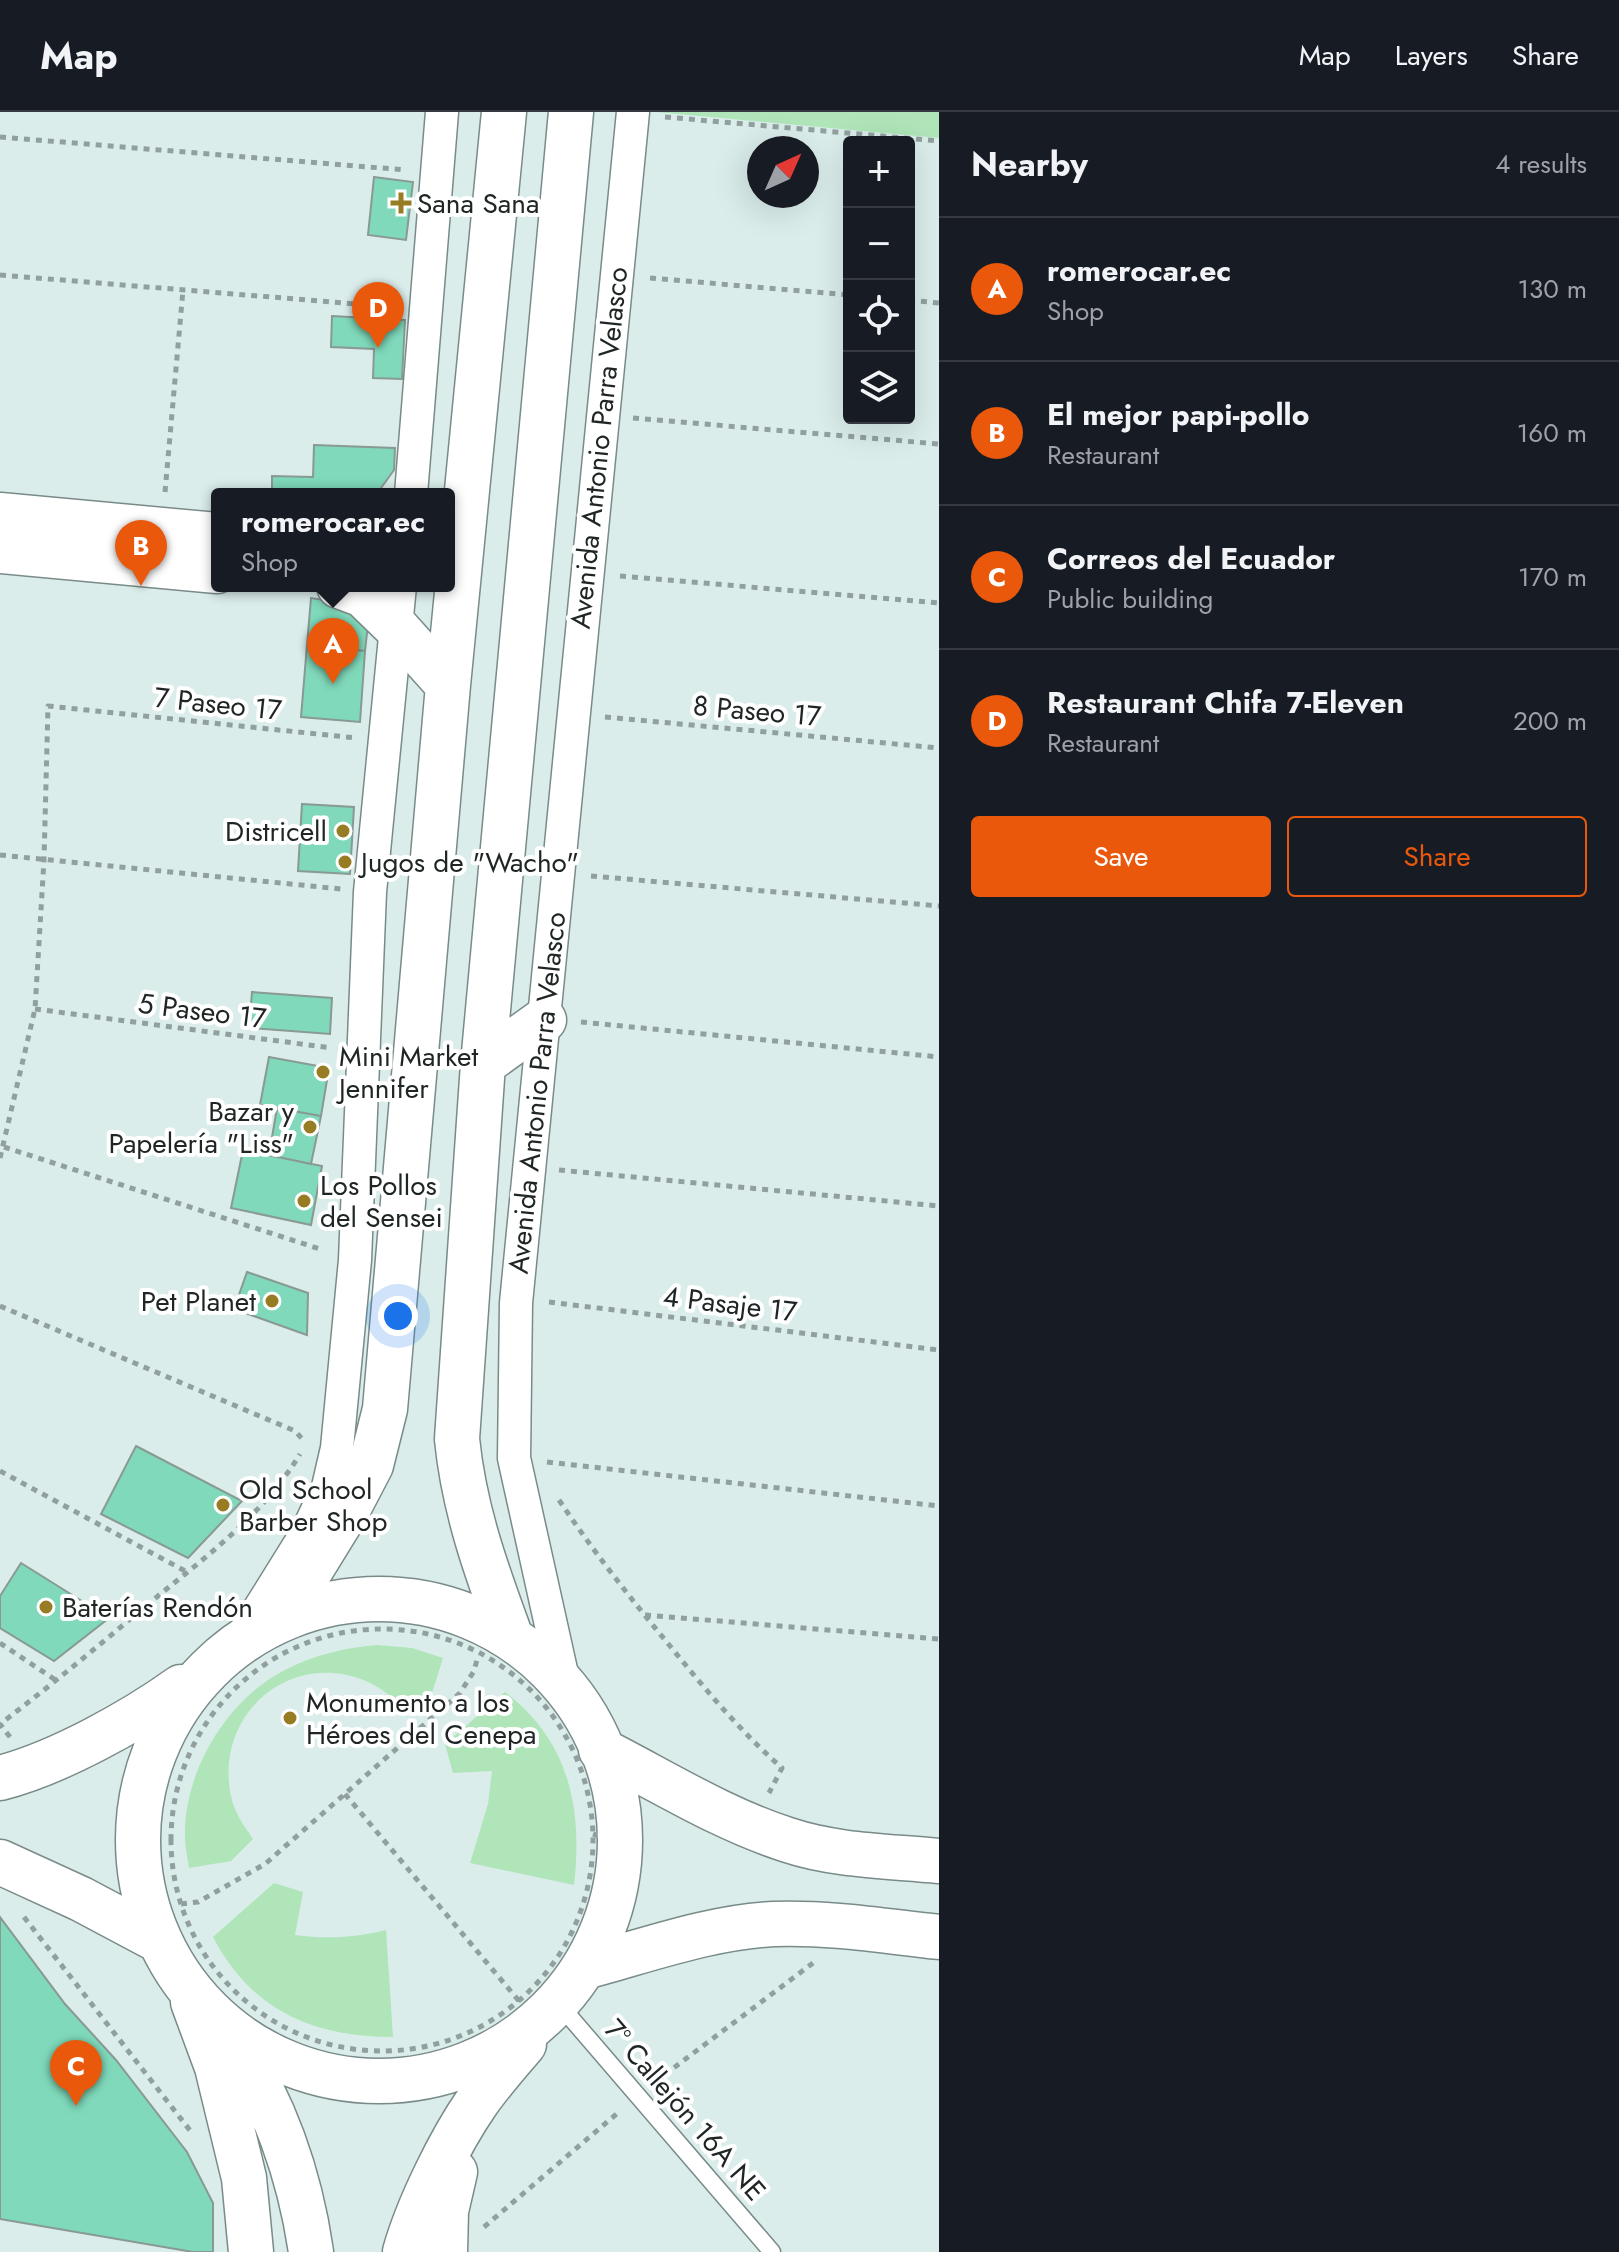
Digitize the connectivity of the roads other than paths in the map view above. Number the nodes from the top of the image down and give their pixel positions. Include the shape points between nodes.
1 (442, 112) edge
2 (504, 112) edge
3 (571, 112) edge
4 (632, 113) edge
5 (456, 486) edge
6 (411, 488) edge
7 (455, 511) edge
8 (0, 515) edge
9 (211, 534) edge
10 (0, 551) edge
11 (211, 570) edge
12 (355, 592) edge
13 (452, 592) edge
14 (398, 606) edge
15 (448, 685) junction
16 (544, 1020) junction
17 (483, 1064) junction
18 (256, 1632) junction
19 (494, 1644) junction
20 (199, 1674) junction
21 (565, 1688) junction
22 (601, 1750) junction
23 (16, 1772) edge
24 (939, 1861) edge
25 (11, 1867) edge
26 (939, 1937) edge
27 (160, 1941) junction
28 (588, 1966) junction
29 (187, 1985) junction
30 (542, 2006) junction
31 (224, 2028) junction
32 (476, 2103) junction
33 (446, 2238) edge
34 (251, 2252) edge
35 (311, 2252) edge
36 (405, 2252) edge
37 (772, 2252) edge

1 - 6 street
2 - 5 main road
3 - 17 main road, Avenida Antonio Parra Velasco
4 - 16 street, Avenida Antonio Parra Velasco
5 - 7 main road
8 - 9 main road
10 - 11 main road
12 - 14 main road
13 - 15 main road
14 - 15 main road
14 - 18 street via 370,892 355,1260 337,1448 328,1487
15 - 18 main road via 385,1409 371,1465 347,1511 307,1576
16 - 17 main road
16 - 21 street, Avenida Antonio Parra Velasco via 516,1303 514,1458
17 - 19 main road, Avenida Antonio Parra Velasco via 457,1439
18 - 19 main road via 350,1598 434,1602
18 - 20 main road
19 - 21 main road
20 - 23 main road via 122,1725
20 - 27 main road via 159,1733 138,1801 138,1873
21 - 22 main road via 590,1722
22 - 24 main road via 724,1814 788,1840 834,1851
22 - 28 main road via 614,1781 607,1839 612,1906
25 - 27 main road
26 - 28 main road via 830,1924 771,1924 722,1930
27 - 29 main road
28 - 30 main road
29 - 31 main road
29 - 34 main road via 231,2122 244,2178
30 - 31 main road via 499,2051 442,2074 380,2082 319,2074 276,2061
30 - 32 main road
30 - 37 lane, 7º Callejón 16A NE via 638,2095
31 - 35 main road via 251,2066 276,2122 297,2181
32 - 33 main road via 446,2211
32 - 36 main road via 437,2173

